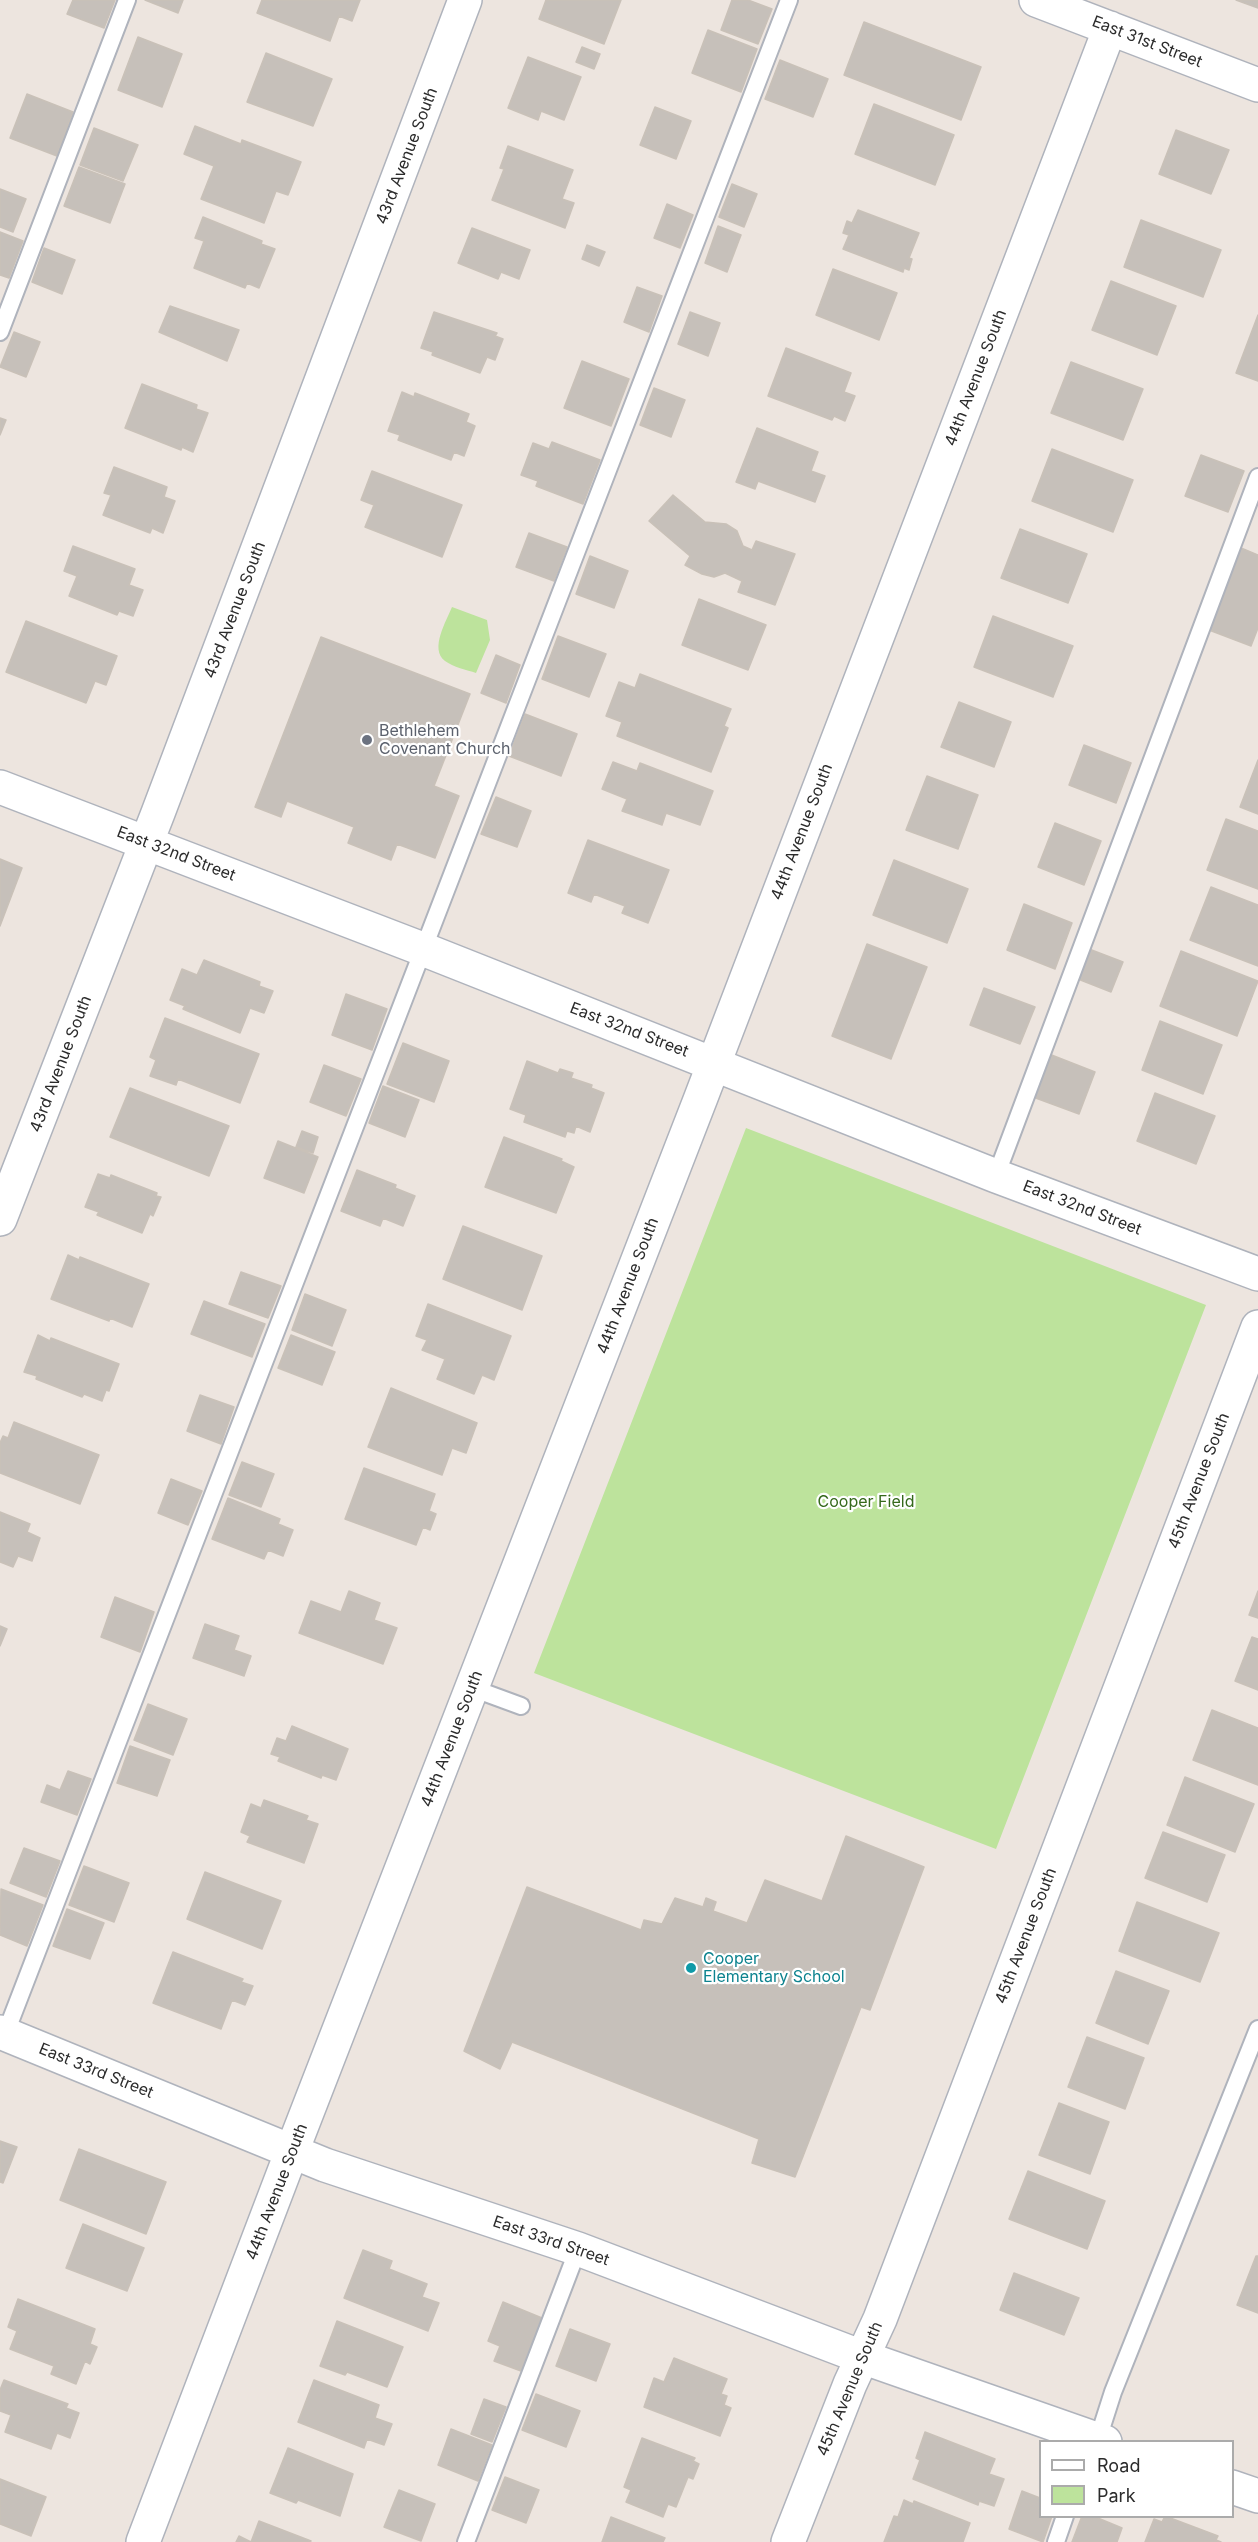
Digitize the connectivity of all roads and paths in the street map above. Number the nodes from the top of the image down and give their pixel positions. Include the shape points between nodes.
1 (127, 0) edge
2 (465, 0) edge
3 (789, 0) edge
4 (1049, 2) edge
5 (1110, 28) junction
6 (1258, 84) edge
7 (0, 332) edge
8 (1258, 477) edge
9 (0, 786) edge
10 (147, 843) junction
11 (425, 950) junction
12 (714, 1063) junction
13 (996, 1176) junction
14 (0, 1219) edge
15 (1258, 1274) edge
16 (1258, 1327) edge
17 (472, 1688) junction
18 (521, 1706) dead end
19 (1258, 2030) edge
20 (2, 2038) edge
21 (292, 2151) junction
22 (578, 2249) junction
23 (862, 2357) junction
24 (1097, 2440) edge
25 (1100, 2440) edge
26 (1234, 2487) edge
27 (1258, 2496) edge
28 (1065, 2518) edge
29 (143, 2542) edge
30 (466, 2542) edge
31 (788, 2542) edge
32 (1056, 2542) edge

1 - 7 lane
2 - 10 street, 43rd Avenue South
3 - 11 lane
4 - 5 street, East 31st Street
5 - 6 street, East 31st Street
5 - 12 street, 44th Avenue South
8 - 13 lane
9 - 10 street, East 32nd Street
10 - 11 street, East 32nd Street
10 - 14 street, 43rd Avenue South
11 - 12 street, East 32nd Street
11 - 20 lane
12 - 13 street, East 32nd Street
12 - 17 street, 44th Avenue South
13 - 15 street, East 32nd Street
16 - 23 street, 45th Avenue South
17 - 18 lane
17 - 21 street, 44th Avenue South
19 - 25 lane via 1113,2392
20 - 21 street, East 33rd Street
21 - 22 street, East 33rd Street
21 - 29 street, 44th Avenue South
22 - 23 street, East 33rd Street
22 - 30 lane
23 - 24 street, East 33rd Street
23 - 31 street, 45th Avenue South
26 - 27 street
28 - 32 lane

